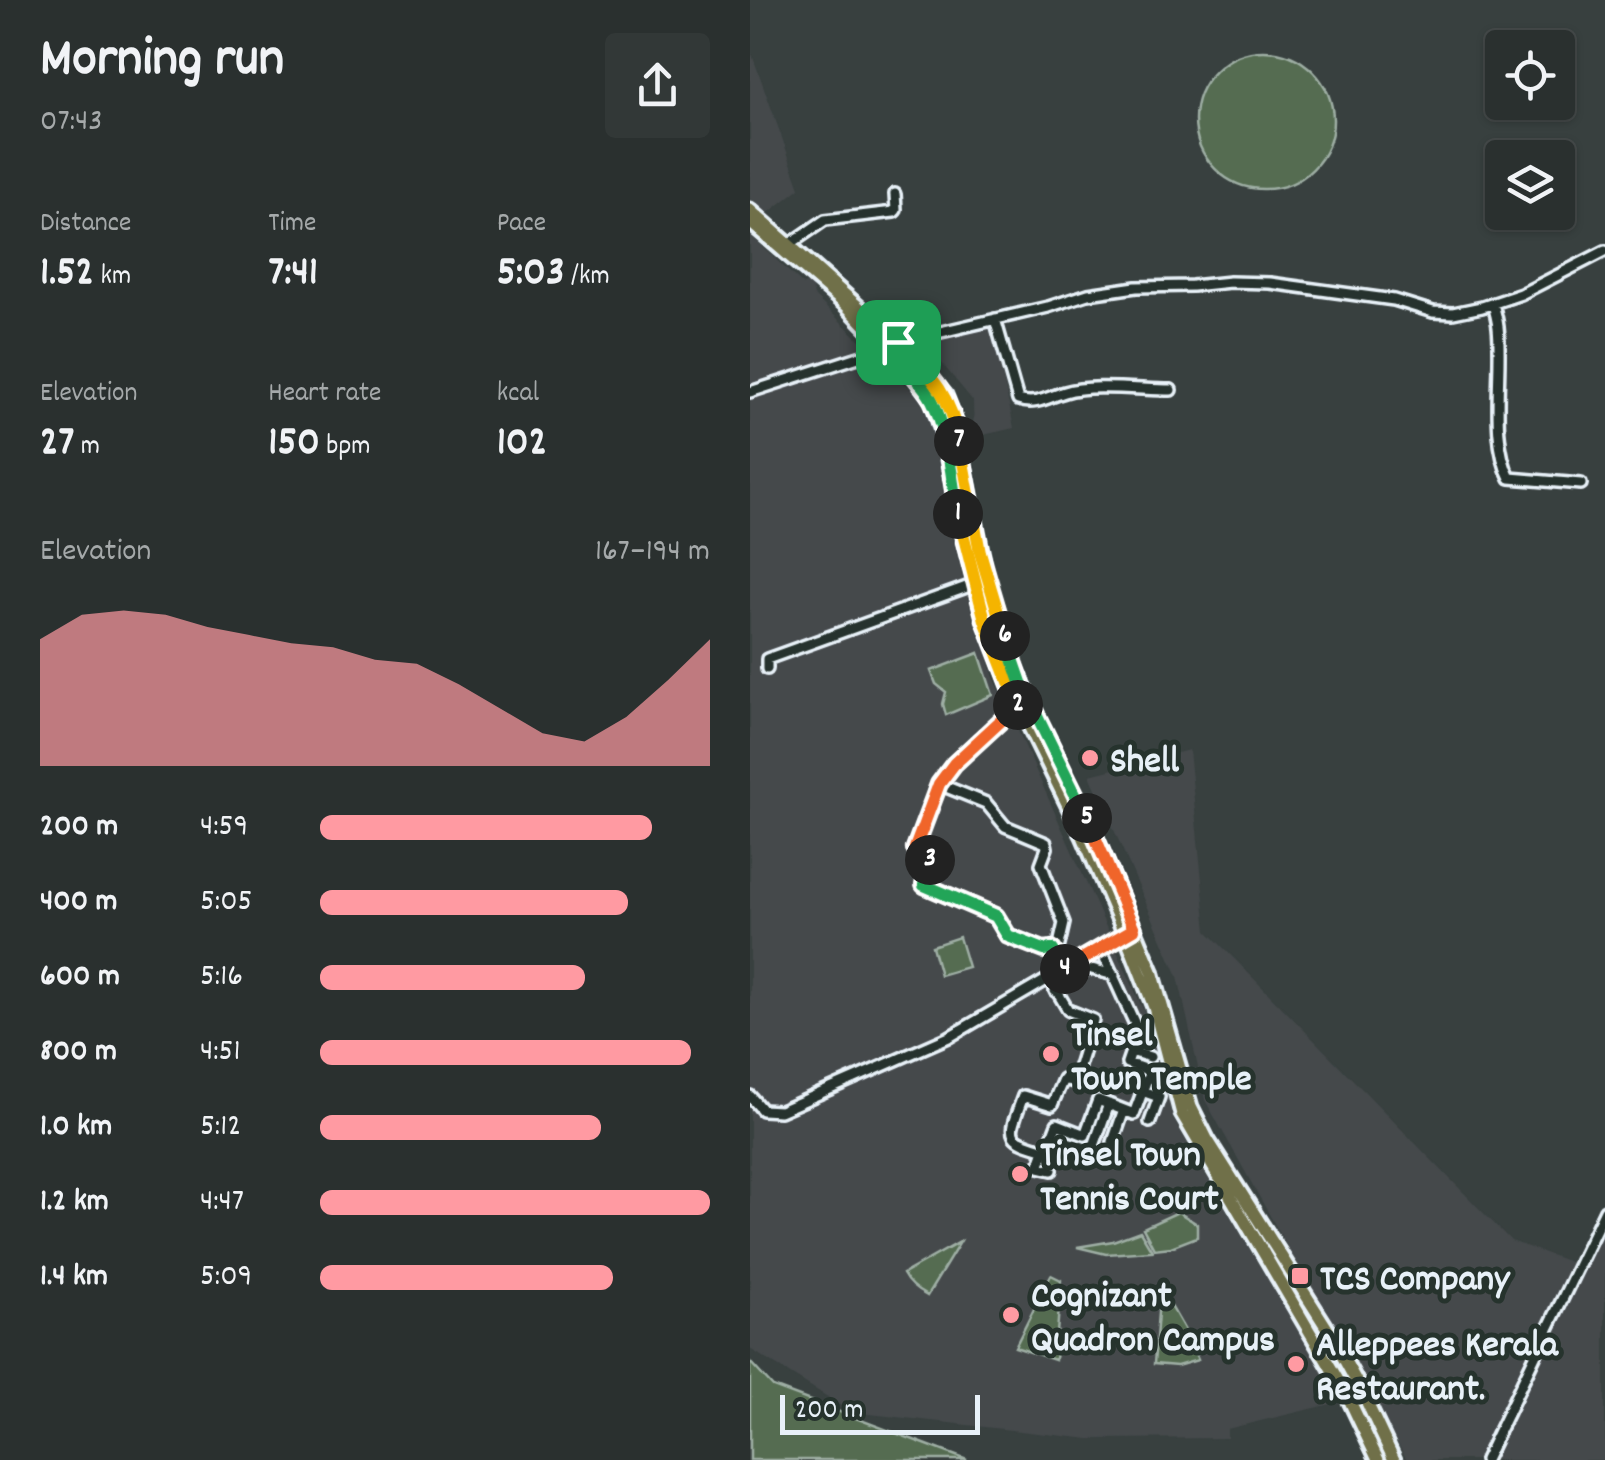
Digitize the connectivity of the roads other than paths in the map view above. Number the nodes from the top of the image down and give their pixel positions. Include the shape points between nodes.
1 (895, 194) dead end
2 (750, 210) edge
3 (750, 222) edge
4 (790, 244) junction
5 (1605, 251) edge
6 (1493, 304) junction
7 (995, 319) junction
8 (892, 344) junction
9 (1171, 390) dead end
10 (750, 392) edge
11 (1581, 484) dead end
12 (981, 582) junction
13 (767, 669) dead end
14 (1018, 704) junction
15 (939, 784) junction
16 (1130, 931) junction
17 (1055, 947) junction
18 (1068, 967) junction
19 (1088, 968) junction
20 (1114, 975) junction
21 (1049, 978) junction
22 (1054, 991) junction
23 (1131, 1051) junction
24 (1150, 1058) dead end
25 (1142, 1091) junction
26 (750, 1096) edge
27 (1109, 1104) junction
28 (1124, 1110) junction
29 (1150, 1122) dead end
30 (1052, 1136) junction
31 (1113, 1142) dead end
32 (1095, 1144) dead end
33 (1083, 1147) dead end
34 (1046, 1150) junction
35 (1068, 1158) dead end
36 (1052, 1170) dead end
37 (1605, 1210) edge
38 (1378, 1460) edge
39 (1394, 1460) edge
40 (1485, 1460) edge

1 - 4 street via 894,212 824,220
2 - 4 main road
3 - 8 main road
4 - 8 main road
5 - 6 street
6 - 7 street via 1433,312 1394,300 1230,282 1088,294
6 - 11 street via 1500,429 1510,478
7 - 8 street
7 - 9 street via 1018,400 1025,403 1078,390
8 - 10 street
8 - 12 main road via 934,380 951,409
12 - 13 street via 766,659
12 - 14 main road via 996,650
12 - 16 main road
14 - 15 street
14 - 16 main road
15 - 17 street via 986,803 1004,826 1046,842 1041,864 1064,922
15 - 17 street via 916,846 930,860 924,885 996,916 1008,936 1044,950
16 - 18 street
16 - 38 main road via 1178,1105
16 - 39 main road via 1152,971 1198,1123 1328,1330
17 - 18 street
18 - 21 street
19 - 20 street
19 - 20 street via 1107,957
19 - 22 street
20 - 23 street via 1138,1031
21 - 22 street
21 - 26 street via 949,1036 780,1110 762,1110
22 - 34 street via 1068,1010 1093,1020 1074,1082 1063,1079 1052,1105 1022,1096 1014,1139
23 - 24 street
23 - 25 street via 1127,1064 1150,1071
25 - 28 street via 1134,1114
25 - 29 street via 1159,1097
27 - 28 street
27 - 30 street via 1098,1100 1086,1135 1057,1124
27 - 32 street
28 - 31 street
30 - 33 street
30 - 34 street
34 - 35 street
34 - 36 street via 1039,1166
37 - 40 street

